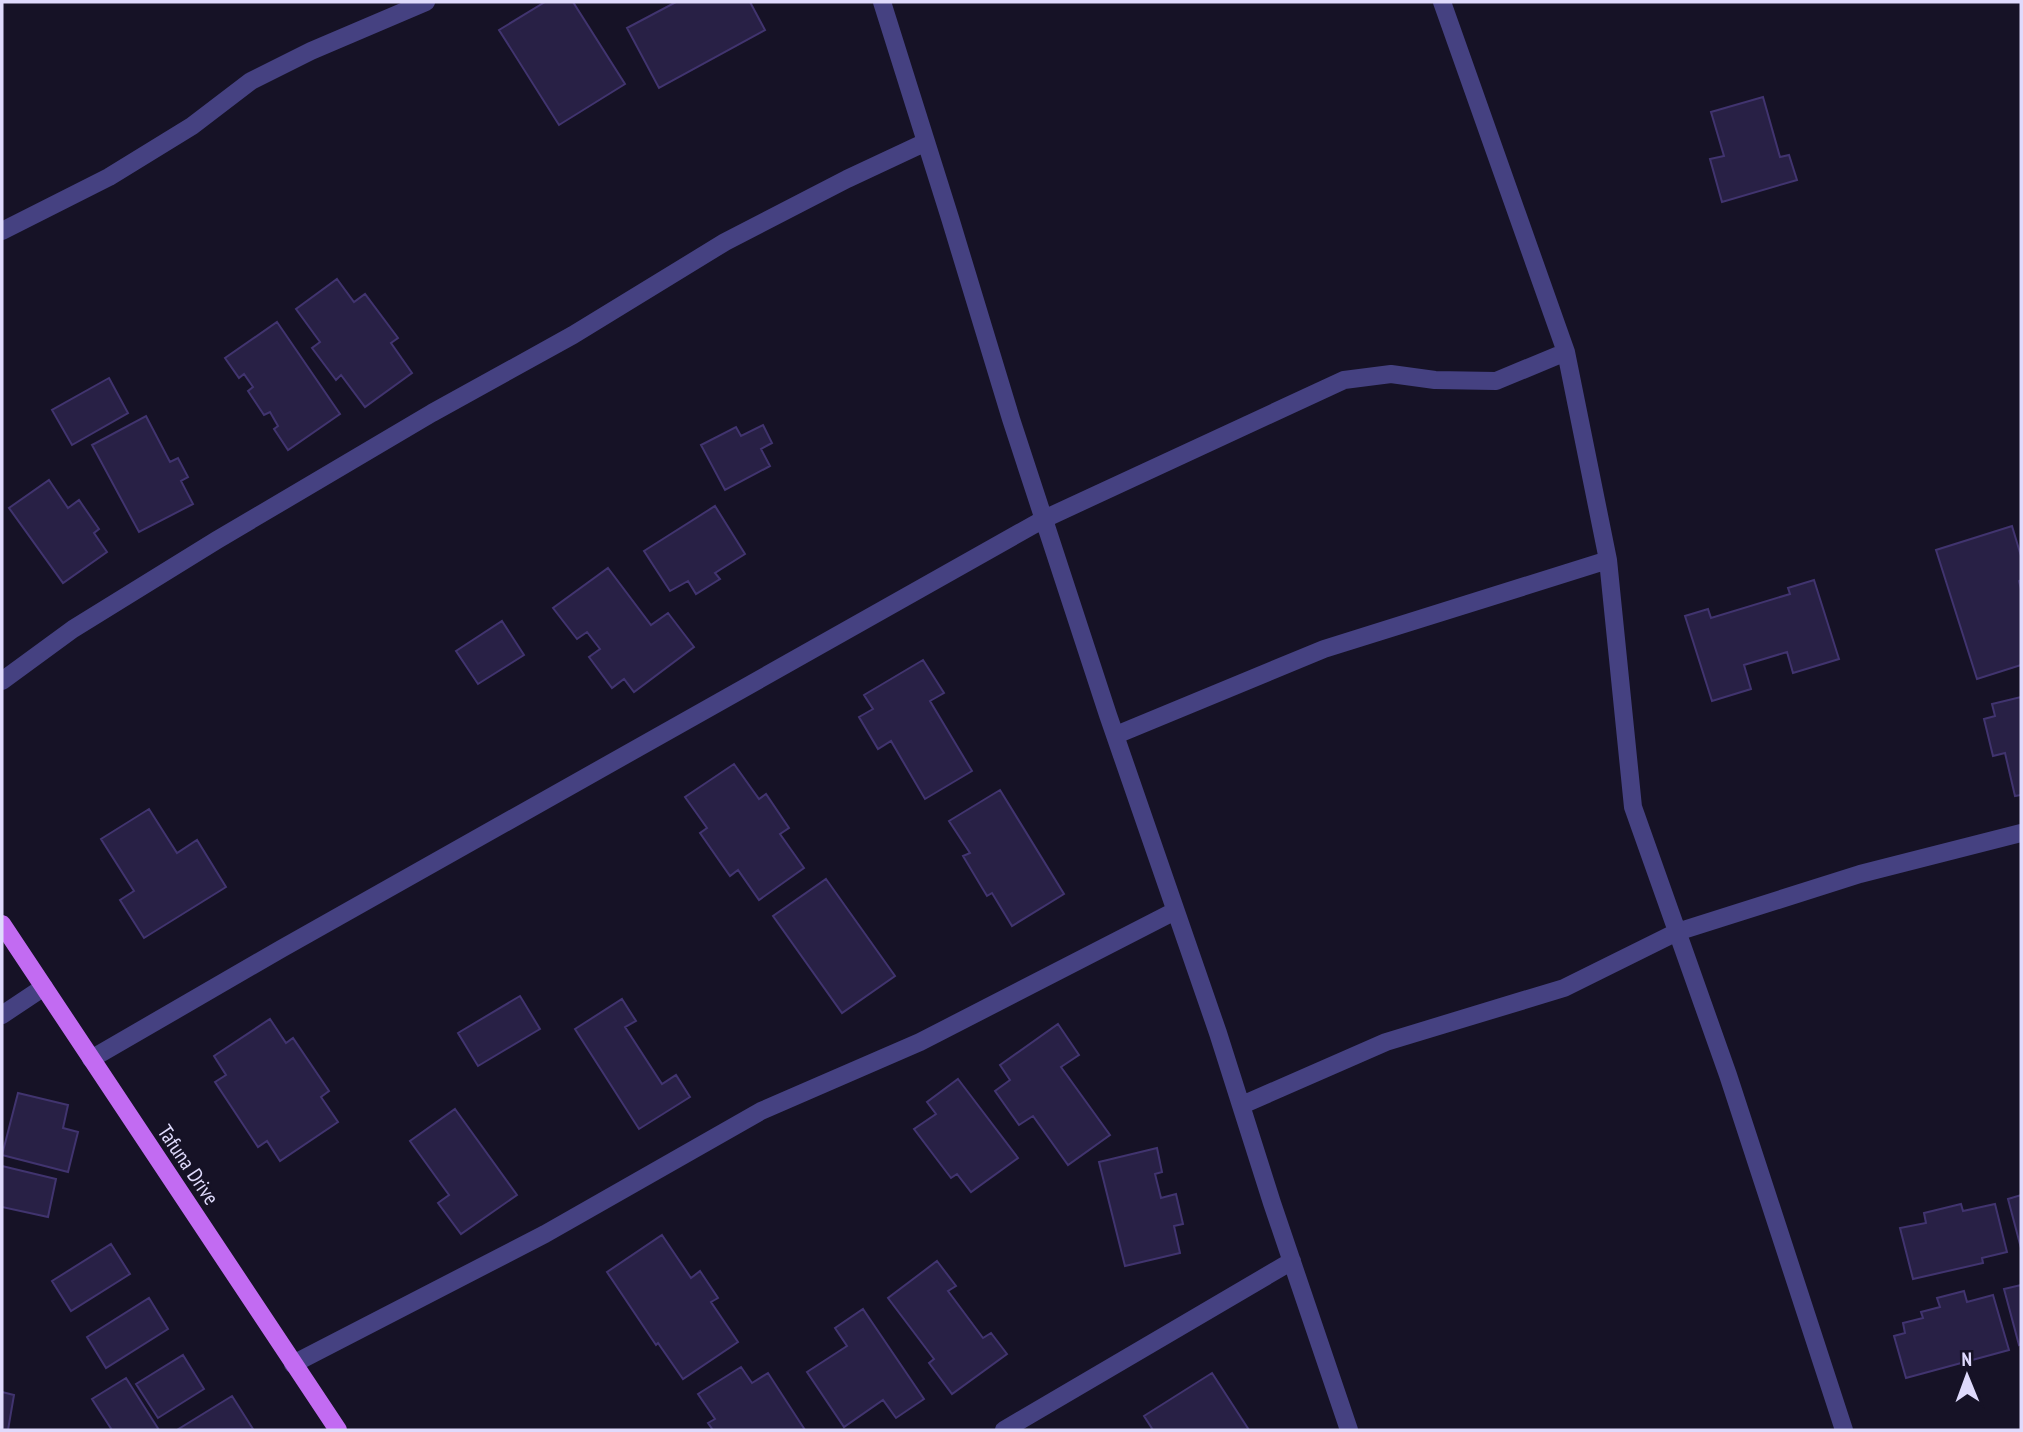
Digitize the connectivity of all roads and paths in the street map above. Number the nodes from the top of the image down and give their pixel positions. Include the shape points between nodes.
1 (426, 2) edge
2 (882, 2) edge
3 (1442, 2) edge
4 (926, 142) junction
5 (2, 230) edge
6 (1566, 352) junction
7 (1044, 519) junction
8 (1608, 560) junction
9 (2, 681) edge
10 (1115, 735) junction
11 (2021, 833) edge
12 (1175, 911) junction
13 (2, 924) edge
14 (1677, 932) junction
15 (44, 987) junction
16 (2, 1016) edge
17 (91, 1059) junction
18 (1242, 1105) junction
19 (1292, 1261) junction
20 (293, 1364) junction
21 (338, 1430) edge
22 (1004, 1430) edge
23 (1349, 1430) edge
24 (1844, 1430) edge

1 - 5 street via 251,81 192,126 109,177
2 - 4 street
3 - 6 street
4 - 7 street
4 - 9 street via 725,242 217,540 73,629
6 - 7 street via 1496,381 1391,374 1344,380
6 - 8 street
7 - 10 street
7 - 17 street
8 - 10 street via 1324,649
8 - 14 street via 1633,807
10 - 12 street
11 - 14 street via 1860,874
12 - 18 street
12 - 20 street via 920,1042 761,1111 545,1234
13 - 15 main road, Tafuna Drive
14 - 18 street via 1564,988 1386,1042
14 - 24 street
15 - 16 street
15 - 17 main road, Tafuna Drive
17 - 20 main road, Tafuna Drive
18 - 19 street
19 - 22 street
19 - 23 street
20 - 21 main road, Tafuna Drive

